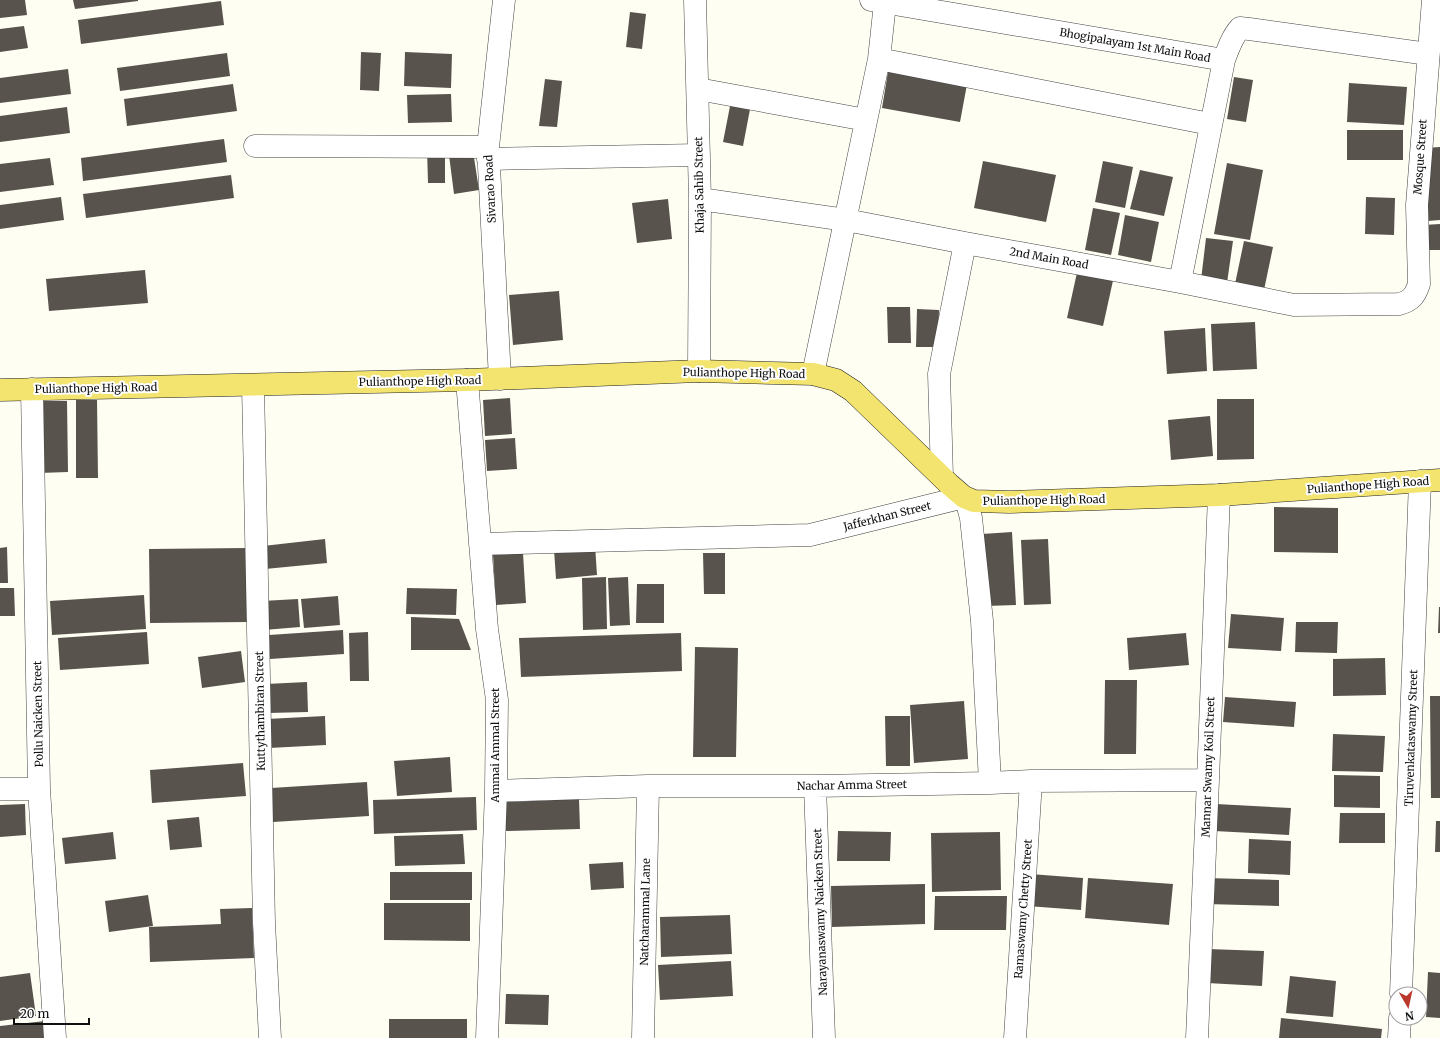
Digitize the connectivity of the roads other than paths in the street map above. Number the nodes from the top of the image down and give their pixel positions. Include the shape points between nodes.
1 (504, 0) edge
2 (695, 0) edge
3 (1433, 0) edge
4 (876, 1) edge
5 (1428, 54) junction
6 (879, 59) junction
7 (1224, 60) junction
8 (698, 89) junction
9 (866, 120) junction
10 (1210, 124) junction
11 (255, 146) dead end
12 (488, 153) junction
13 (699, 155) junction
14 (700, 199) junction
15 (846, 220) junction
16 (965, 243) junction
17 (1180, 282) junction
18 (1399, 304) joint
19 (700, 371) junction
20 (813, 374) junction
21 (500, 379) junction
22 (467, 380) junction
23 (252, 385) junction
24 (32, 389) junction
25 (0, 390) edge
26 (942, 477) junction
27 (1430, 480) edge
28 (1219, 495) junction
29 (964, 497) junction
30 (480, 544) junction
31 (1031, 780) junction
32 (1208, 780) junction
33 (990, 783) junction
34 (648, 786) junction
35 (815, 786) junction
36 (40, 789) junction
37 (0, 790) edge
38 (496, 791) junction
39 (1401, 986) edge
40 (1400, 1026) edge
41 (55, 1038) edge
42 (270, 1038) edge
43 (487, 1038) edge
44 (642, 1038) edge
45 (824, 1038) edge
46 (1015, 1038) edge
47 (1196, 1038) edge
48 (1399, 1038) edge

1 - 12 street, Sivarao Road
2 - 8 street, Khaja Sahib Street
3 - 5 street, Mosque Street
4 - 6 street
4 - 7 street, Bhogipalayam 1st Main Road
5 - 7 street via 1240,28
5 - 18 street, Mosque Street via 1417,205 1419,284 1416,294 1407,302
6 - 9 street
6 - 10 street
7 - 10 street, Bhogipalayam 1st Main Road
8 - 9 street
8 - 13 street, Khaja Sahib Street
9 - 15 street
10 - 17 street, Bhogipalayam 1st Main Road
11 - 12 street
12 - 13 street
12 - 21 street, Sivarao Road
13 - 14 street, Khaja Sahib Street
14 - 15 street, 2nd Main Road
14 - 19 street, Khaja Sahib Street
15 - 16 street, 2nd Main Road
15 - 20 street
16 - 17 street, 2nd Main Road
16 - 26 street via 939,374
17 - 18 street, 2nd Main Road via 1294,305
19 - 20 main road, Pulianthope High Road
19 - 21 main road, Pulianthope High Road
20 - 26 main road, Pulianthope High Road via 836,380 853,392
21 - 22 main road, Pulianthope High Road
22 - 23 main road, Pulianthope High Road
22 - 30 street, Ammai Ammal Street
23 - 24 main road, Pulianthope High Road
23 - 42 street, Kuttythambiran Street via 264,923
24 - 25 main road, Pulianthope High Road
24 - 36 street, Pollu Naicken Street
26 - 29 main road, Pulianthope High Road
27 - 28 main road, Pulianthope High Road
27 - 39 street, Tiruvenkataswamy Street
28 - 29 main road, Pulianthope High Road via 1010,502 974,501
28 - 32 street, Mannar Swamy Koil Street
29 - 30 street, Jafferkhan Street via 810,535
29 - 33 street via 968,502 970,514 982,621
30 - 38 street, Ammai Ammal Street via 497,700
31 - 32 street, Nachar Amma Street
31 - 33 street, Nachar Amma Street
31 - 46 street, Ramaswamy Chetty Street
32 - 47 street, Mannar Swamy Koil Street
33 - 35 street, Nachar Amma Street
34 - 35 street, Nachar Amma Street
34 - 38 street, Nachar Amma Street
34 - 44 street, Natcharammal Lane
35 - 45 street, Narayanaswamy Naicken Street
36 - 37 street
36 - 41 street, Pollu Naicken Street
38 - 43 street, Ammai Ammal Street
40 - 48 street

